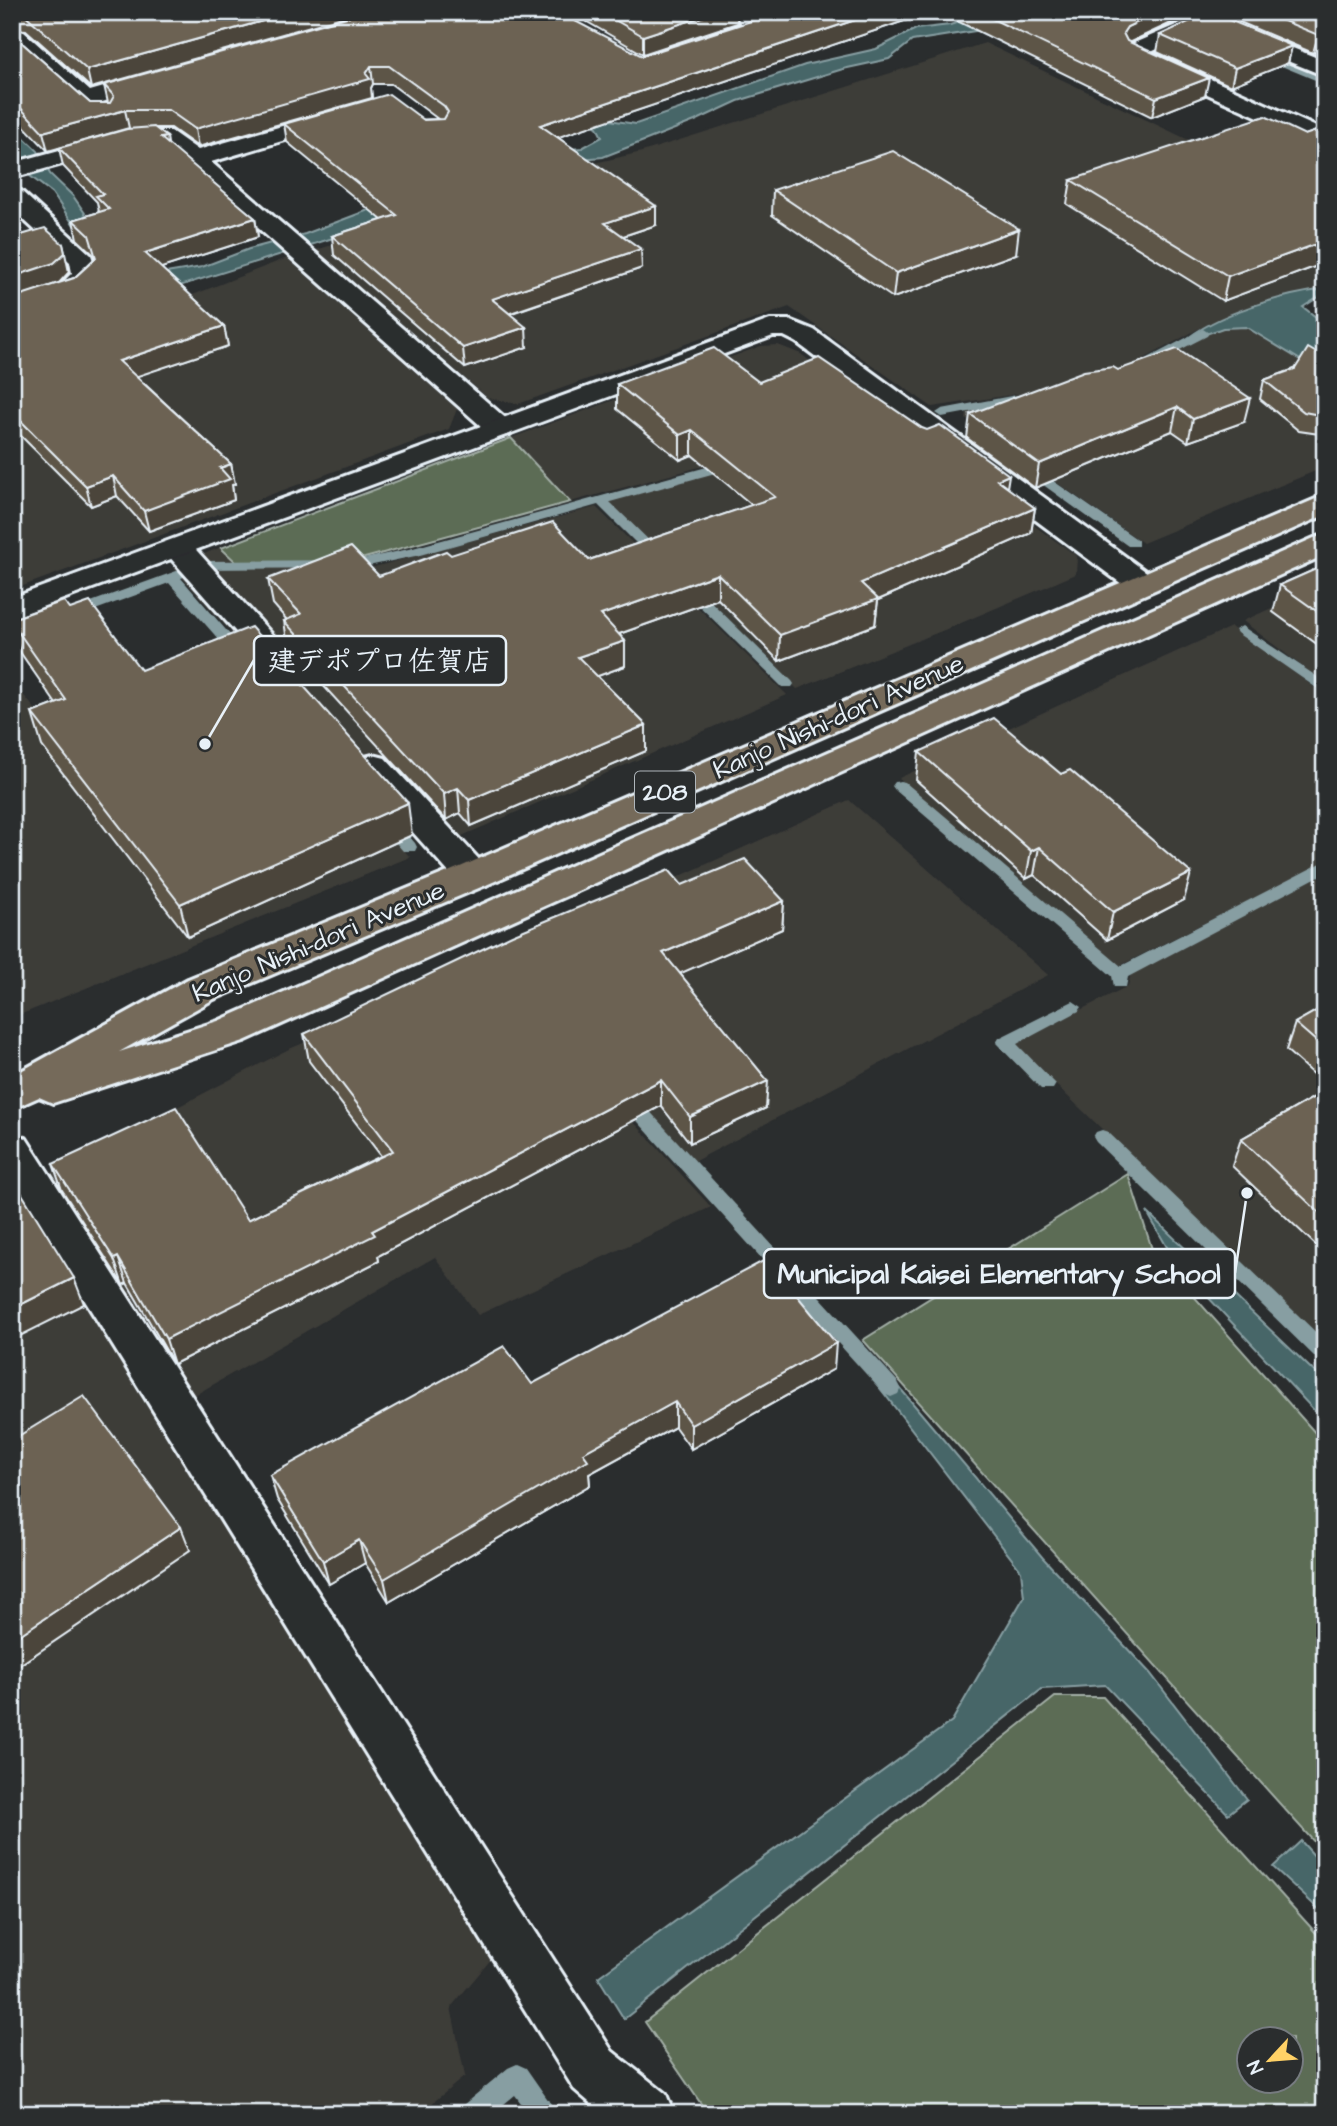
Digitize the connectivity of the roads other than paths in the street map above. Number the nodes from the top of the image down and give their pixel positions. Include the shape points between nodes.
1 (737, 12) edge
2 (1194, 21) edge
3 (16, 37) edge
4 (701, 45) edge
5 (1325, 69) edge
6 (177, 73) edge
7 (87, 99) junction
8 (354, 112) edge
9 (129, 138) junction
10 (1325, 140) edge
11 (194, 159) junction
12 (13, 179) edge
13 (12, 310) edge
14 (500, 428) junction
15 (1325, 504) edge
16 (1325, 544) edge
17 (189, 561) junction
18 (1141, 583) junction
19 (12, 609) edge
20 (304, 689) edge
21 (350, 740) edge
22 (473, 876) junction
23 (12, 1094) edge
24 (12, 1101) edge
25 (12, 1149) edge
26 (646, 2114) edge

1 - 4 street via 761,25
2 - 5 street
2 - 10 street via 1133,52
3 - 7 street
6 - 7 street
7 - 9 street
8 - 11 street
9 - 11 street via 163,136
9 - 12 street via 53,160
11 - 14 street
12 - 13 street via 82,260 85,275 69,290
14 - 17 street
14 - 18 street via 769,328 789,328
15 - 18 highway, Kanjo Nishi-dori Avenue / 208
16 - 24 highway, Kanjo Nishi-dori Avenue / 208 via 231,1031
17 - 19 street
17 - 20 street
18 - 22 highway, Kanjo Nishi-dori Avenue / 208
21 - 22 street
22 - 23 highway, Kanjo Nishi-dori Avenue / 208 via 201,989
25 - 26 street via 593,2070

